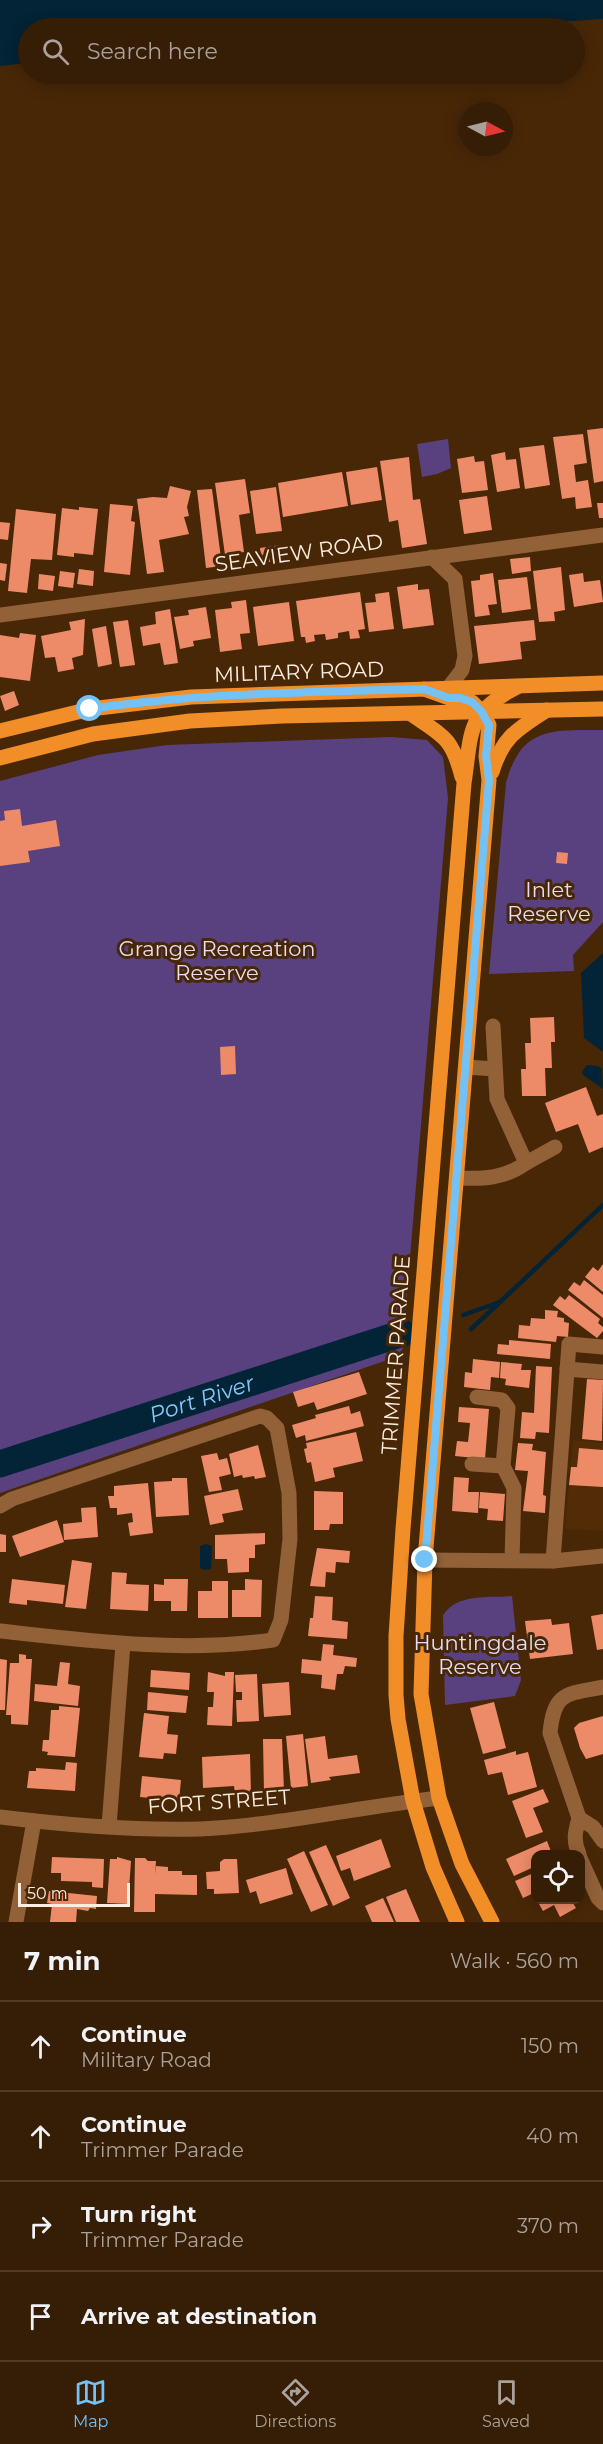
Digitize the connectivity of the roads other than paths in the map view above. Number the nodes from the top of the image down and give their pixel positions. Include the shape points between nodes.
1 (603, 535) edge
2 (432, 557) junction
3 (0, 615) edge
4 (603, 683) edge
5 (449, 687) junction
6 (517, 687) junction
7 (424, 689) junction
8 (603, 709) edge
9 (547, 710) junction
10 (481, 711) junction
11 (411, 714) junction
12 (0, 731) edge
13 (0, 758) edge
14 (489, 780) junction
15 (464, 783) junction
16 (493, 1026) dead end
17 (466, 1067) junction
18 (495, 1069) junction
19 (555, 1147) dead end
20 (526, 1163) junction
21 (457, 1178) junction
22 (603, 1347) edge
23 (567, 1369) junction
24 (603, 1372) edge
25 (477, 1397) dead end
26 (472, 1464) dead end
27 (503, 1466) junction
28 (0, 1506) edge
29 (403, 1529) junction
30 (603, 1556) edge
31 (425, 1560) junction
32 (512, 1560) junction
33 (553, 1561) junction
34 (400, 1589) junction
35 (0, 1631) edge
36 (123, 1644) junction
37 (603, 1687) edge
38 (439, 1798) junction
39 (413, 1801) junction
40 (0, 1817) edge
41 (579, 1818) junction
42 (34, 1821) junction
43 (109, 1826) junction
44 (603, 1841) edge
45 (577, 1850) edge
46 (585, 1868) edge
47 (603, 1903) edge
48 (16, 1922) edge
49 (457, 1922) edge
50 (492, 1922) edge

1 - 2 street, SEAVIEW ROAD
2 - 3 street, SEAVIEW ROAD
2 - 5 street via 455,579 465,656 462,670
4 - 6 main road, MILITARY ROAD
5 - 6 main road, MILITARY ROAD
5 - 7 main road, MILITARY ROAD
6 - 10 main road
7 - 10 main road via 472,702
7 - 12 main road, MILITARY ROAD via 234,694 139,702 90,709
8 - 9 main road, MILITARY ROAD
9 - 10 main road, MILITARY ROAD
9 - 14 main road via 506,739
10 - 11 main road, MILITARY ROAD
10 - 14 main road via 489,725
10 - 15 main road, TRIMMER PARADE via 472,728
11 - 13 main road, MILITARY ROAD via 190,721 93,734
11 - 15 main road, TRIMMER PARADE via 446,738 457,757
14 - 17 main road
15 - 29 main road, TRIMMER PARADE
16 - 18 street
17 - 18 street
17 - 21 main road
18 - 20 street via 497,1099
19 - 20 street
20 - 21 street via 496,1178
21 - 31 main road
22 - 23 street via 569,1344
23 - 24 street
23 - 33 street
25 - 27 street via 502,1400 508,1408
26 - 27 street
27 - 32 street via 514,1488
28 - 36 street via 260,1416 277,1428 290,1493 290,1539 281,1620 273,1640 244,1645
29 - 31 main road
29 - 34 main road, TRIMMER PARADE
30 - 33 street
31 - 32 street
31 - 34 main road
31 - 38 main road via 421,1694
32 - 33 street
34 - 39 main road, TRIMMER PARADE via 396,1695
35 - 36 street
36 - 43 street
37 - 41 street via 567,1696 556,1704 552,1719 550,1733
38 - 39 street, FORT STREET
38 - 50 main road via 462,1864
39 - 43 street, FORT STREET via 202,1828
39 - 49 main road, TRIMMER PARADE via 433,1867
40 - 42 street, FORT STREET
41 - 44 street via 593,1827
41 - 45 street via 574,1835
42 - 43 street, FORT STREET
42 - 48 street
46 - 47 street

